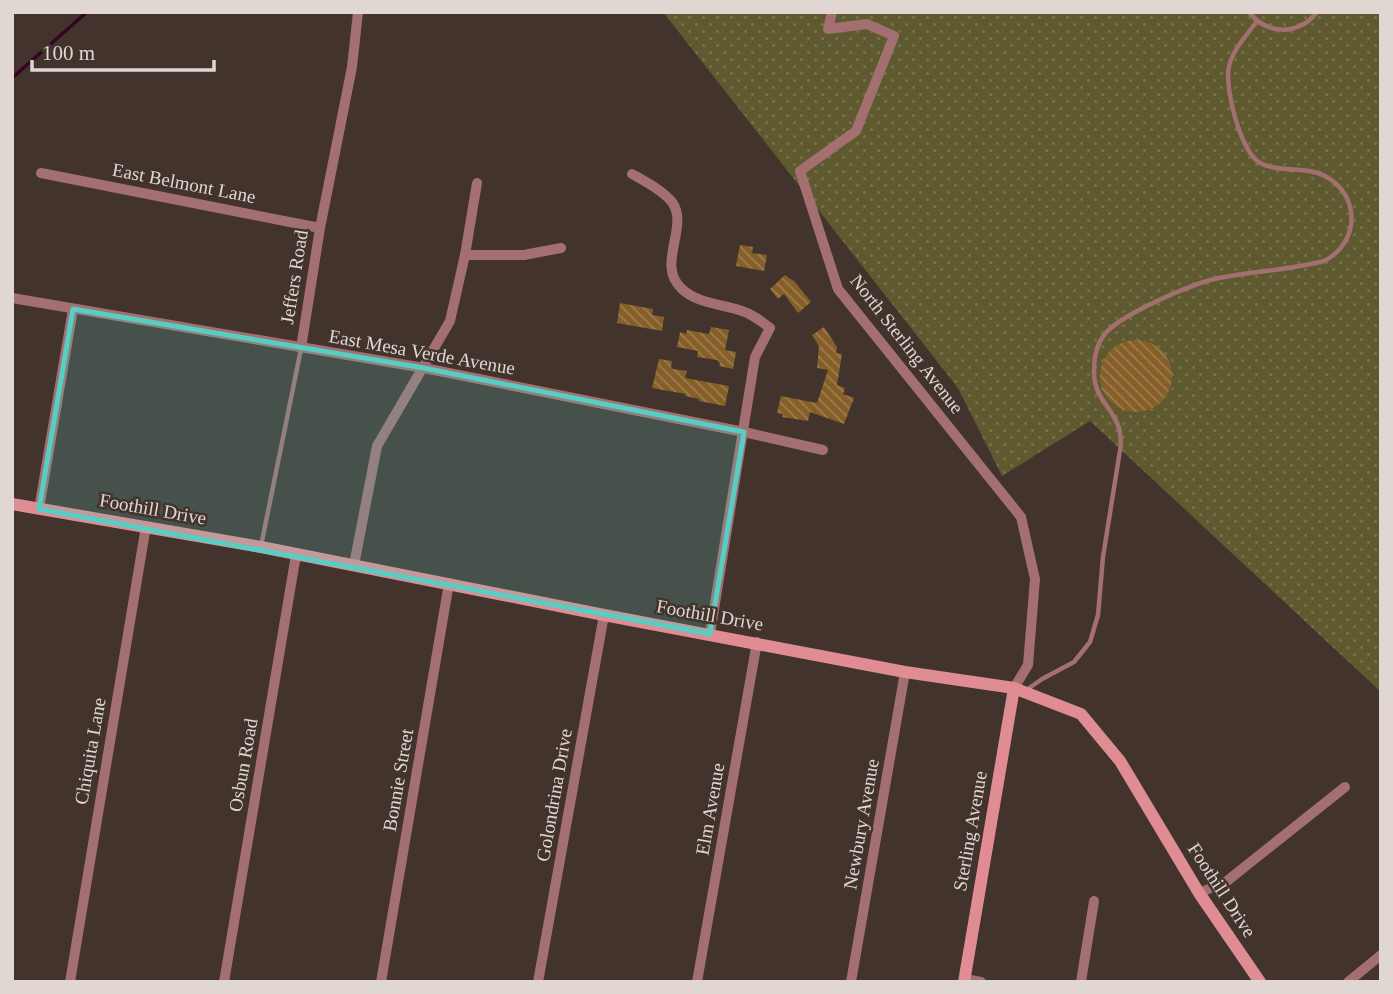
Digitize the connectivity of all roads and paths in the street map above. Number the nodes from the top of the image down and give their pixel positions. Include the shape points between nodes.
1 (358, 12) edge
2 (832, 12) edge
3 (1249, 12) edge
4 (1317, 12) edge
5 (1257, 21) junction
6 (41, 173) dead end
7 (632, 174) dead end
8 (477, 183) dead end
9 (320, 228) junction
10 (561, 248) dead end
11 (465, 255) junction
12 (12, 298) edge
13 (73, 309) junction
14 (301, 348) junction
15 (424, 368) junction
16 (744, 432) junction
17 (823, 450) dead end
18 (12, 504) edge
19 (39, 509) junction
20 (146, 526) junction
21 (261, 547) junction
22 (296, 555) junction
23 (354, 565) junction
24 (449, 583) junction
25 (604, 615) junction
26 (710, 634) junction
27 (757, 642) junction
28 (905, 672) junction
29 (1019, 690) junction
30 (1345, 787) dead end
31 (1199, 893) junction
32 (1094, 901) dead end
33 (1381, 954) edge
34 (965, 980) edge
35 (70, 982) edge
36 (224, 982) edge
37 (381, 982) edge
38 (538, 982) edge
39 (697, 982) edge
40 (851, 982) edge
41 (981, 982) edge
42 (1081, 982) edge
43 (1260, 982) edge
44 (1348, 982) edge

1 - 9 street, Jeffers Road via 352,67
2 - 29 street, North Sterling Avenue via 828,29 867,24 894,36 856,131 800,171 838,289 1021,517 1035,579 1028,665
3 - 5 lane
4 - 5 lane via 1290,30 1271,29
5 - 29 lane via 1232,57 1228,72 1245,147 1265,165 1322,174 1337,184 1351,208 1348,238 1338,254 1324,261 1204,282 1114,324 1104,335 1097,351 1096,387 1119,428 1121,444 1098,614 1090,642 1074,662
6 - 9 street, East Belmont Lane
7 - 16 street via 674,204 679,219 671,254 681,289 701,300 744,311 769,328 755,358
8 - 11 street
9 - 14 street, Jeffers Road
10 - 11 street via 524,255
11 - 15 street via 450,321
12 - 13 street, East Mesa Verde Avenue
13 - 14 street, East Mesa Verde Avenue
13 - 19 street
14 - 15 street, East Mesa Verde Avenue
14 - 21 lane, Jeffers Road
15 - 16 street, East Mesa Verde Avenue
15 - 23 street via 377,446
16 - 17 street, East Mesa Verde Avenue
16 - 26 street
18 - 19 street, Foothill Drive
19 - 20 street, Foothill Drive
20 - 21 street, Foothill Drive
20 - 35 street, Chiquita Lane
21 - 22 street, Foothill Drive
22 - 23 street, Foothill Drive
22 - 36 street, Osbun Road
23 - 24 street, Foothill Drive
24 - 25 street, Foothill Drive
24 - 37 street, Bonnie Street
25 - 26 street, Foothill Drive
25 - 38 street, Golondrina Drive
26 - 27 street, Foothill Drive
27 - 28 street, Foothill Drive
27 - 39 street, Elm Avenue
28 - 29 street, Foothill Drive
28 - 40 street, Newbury Avenue
29 - 31 street, Foothill Drive via 1081,714 1120,761
29 - 34 street, Sterling Avenue
30 - 31 street via 1227,881
31 - 43 street, Foothill Drive
32 - 42 street
33 - 44 street
34 - 41 street

